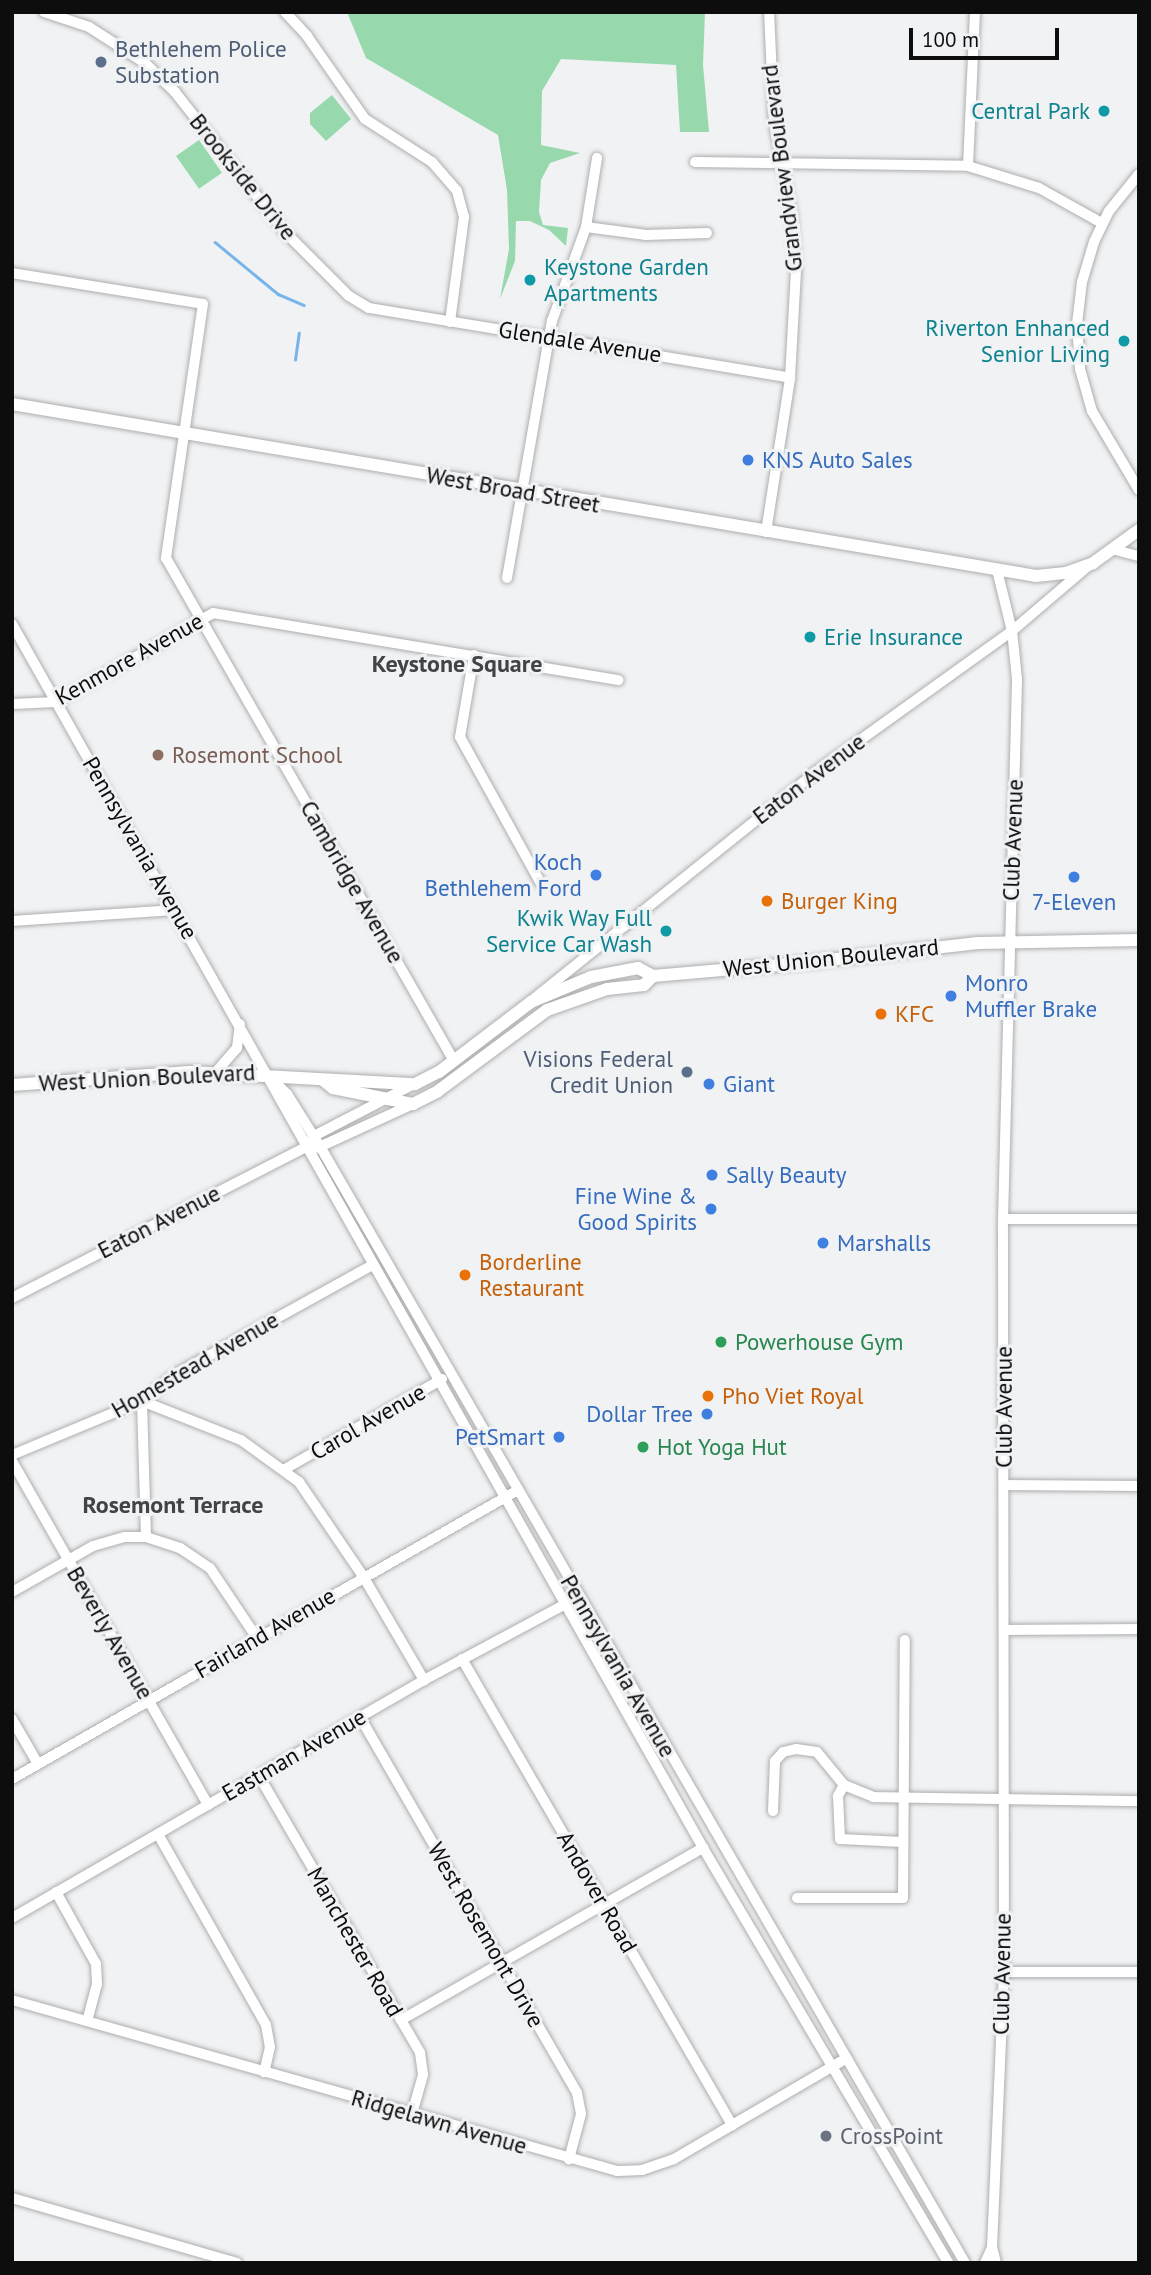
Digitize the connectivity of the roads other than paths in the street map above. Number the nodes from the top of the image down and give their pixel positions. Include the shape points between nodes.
1 (44, 12) edge
2 (285, 12) edge
3 (769, 12) edge
4 (975, 12) edge
5 (597, 159) dead end
6 (695, 162) dead end
7 (781, 163) junction
8 (968, 166) junction
9 (1139, 174) edge
10 (1102, 223) junction
11 (586, 227) junction
12 (707, 233) dead end
13 (12, 273) edge
14 (369, 308) joint
15 (450, 322) junction
16 (550, 337) junction
17 (790, 379) junction
18 (12, 404) edge
19 (185, 433) junction
20 (1139, 490) edge
21 (524, 492) junction
22 (1139, 530) edge
23 (766, 532) junction
24 (1112, 549) junction
25 (1139, 556) edge
26 (1093, 563) junction
27 (997, 570) junction
28 (507, 578) dead end
29 (202, 619) junction
30 (12, 624) edge
31 (1012, 631) junction
32 (474, 655) junction
33 (618, 680) dead end
34 (56, 702) junction
35 (12, 704) edge
36 (540, 882) dead end
37 (175, 910) junction
38 (12, 921) edge
39 (1139, 940) edge
40 (1010, 942) junction
41 (653, 976) junction
42 (531, 1002) junction
43 (240, 1024) junction
44 (454, 1061) junction
45 (216, 1072) junction
46 (266, 1073) junction
47 (323, 1080) junction
48 (415, 1084) junction
49 (12, 1085) edge
50 (388, 1100) junction
51 (413, 1104) junction
52 (314, 1136) junction
53 (306, 1147) junction
54 (321, 1148) junction
55 (1003, 1219) junction
56 (1139, 1219) edge
57 (373, 1265) junction
58 (12, 1298) edge
59 (451, 1374) junction
60 (439, 1381) junction
61 (142, 1401) junction
62 (12, 1455) edge
63 (12, 1461) edge
64 (285, 1469) junction
65 (1005, 1485) junction
66 (1139, 1486) edge
67 (518, 1490) junction
68 (504, 1498) junction
69 (146, 1537) junction
70 (68, 1560) junction
71 (363, 1576) junction
72 (12, 1592) edge
73 (579, 1597) junction
74 (565, 1605) junction
75 (1139, 1629) edge
76 (1005, 1630) junction
77 (257, 1638) junction
78 (905, 1640) dead end
79 (462, 1659) junction
80 (424, 1680) junction
81 (148, 1700) junction
82 (360, 1717) junction
83 (12, 1719) edge
84 (38, 1764) junction
85 (260, 1776) junction
86 (12, 1779) edge
87 (844, 1785) junction
88 (904, 1799) junction
89 (1003, 1800) junction
90 (1139, 1801) edge
91 (208, 1805) junction
92 (773, 1811) dead end
93 (158, 1834) junction
94 (903, 1842) junction
95 (704, 1848) junction
96 (56, 1892) junction
97 (797, 1898) dead end
98 (604, 1903) junction
99 (12, 1918) edge
100 (501, 1962) junction
101 (1004, 1972) junction
102 (1139, 1972) edge
103 (12, 2000) edge
104 (401, 2020) junction
105 (87, 2021) junction
106 (847, 2058) junction
107 (832, 2068) junction
108 (264, 2072) junction
109 (412, 2114) junction
110 (732, 2125) junction
111 (569, 2159) junction
112 (12, 2198) edge
113 (992, 2246) junction
114 (237, 2263) edge
115 (948, 2263) edge
116 (965, 2263) edge
117 (985, 2263) edge
118 (996, 2263) edge

1 - 14 street, Brookside Drive via 109,37 162,78 286,233 349,296
2 - 15 street via 365,119 432,162 457,191 464,217
3 - 7 street, Grandview Boulevard via 769,72
4 - 8 street
5 - 11 street
6 - 7 street
7 - 8 street
7 - 17 street, Grandview Boulevard via 796,269
8 - 10 street via 1039,188
9 - 10 street
10 - 20 street via 1087,261 1079,303 1080,369 1101,431
11 - 12 street via 646,235
11 - 16 street via 559,296
13 - 19 street, Cambridge Avenue via 200,302 205,310
14 - 15 street, Glendale Avenue
15 - 16 street, Glendale Avenue
16 - 17 street, Glendale Avenue
16 - 21 street
17 - 23 street, Grandview Boulevard
18 - 19 main road, West Broad Street
19 - 21 main road, West Broad Street
19 - 29 street, Cambridge Avenue via 165,548 169,566
21 - 23 main road, West Broad Street
21 - 28 street
22 - 24 main road, West Broad Street
23 - 27 main road, West Broad Street
24 - 25 street
24 - 26 main road, West Broad Street
26 - 27 main road, West Broad Street via 1054,575
26 - 31 street, Eaton Avenue
27 - 31 street, Club Avenue
29 - 32 street, Kenmore Avenue via 213,613
29 - 34 street, Kenmore Avenue
29 - 44 street, Cambridge Avenue
30 - 34 street, Pennsylvania Avenue
31 - 40 street, Club Avenue via 1017,679
31 - 42 street, Eaton Avenue via 804,781
32 - 33 street, Kenmore Avenue
32 - 36 street via 460,737
34 - 35 street, Kenmore Avenue
34 - 37 street, Pennsylvania Avenue
37 - 38 street
37 - 43 street, Pennsylvania Avenue
39 - 40 main road, West Union Boulevard
40 - 41 main road, West Union Boulevard
40 - 55 street, Club Avenue
41 - 42 main road, West Union Boulevard via 638,968 591,977
41 - 51 main road, West Union Boulevard via 644,985 607,989 547,1010 438,1091
42 - 44 main road, West Union Boulevard
43 - 45 street via 237,1048
43 - 46 street, Pennsylvania Avenue
44 - 48 main road, West Union Boulevard
45 - 46 main road, West Union Boulevard
45 - 49 main road, West Union Boulevard
46 - 47 main road, West Union Boulevard
46 - 52 street, Pennsylvania Avenue via 287,1094
46 - 53 street, Pennsylvania Avenue
47 - 48 main road, West Union Boulevard via 338,1077 384,1085
47 - 50 main road, West Union Boulevard via 333,1088
48 - 50 street, Eaton Avenue
50 - 51 main road, West Union Boulevard
50 - 52 street, Eaton Avenue
51 - 54 street
52 - 53 street, Eaton Avenue
52 - 54 street, Pennsylvania Avenue
53 - 54 street
53 - 57 street, Pennsylvania Avenue
53 - 58 street, Eaton Avenue
54 - 59 street, Pennsylvania Avenue
55 - 56 street
55 - 65 street, Club Avenue
57 - 60 street, Pennsylvania Avenue
57 - 61 street, Homestead Avenue via 176,1374
59 - 60 street, Carol Avenue
59 - 67 street, Pennsylvania Avenue
60 - 64 street, Carol Avenue
60 - 68 street, Pennsylvania Avenue
61 - 62 street, Homestead Avenue
61 - 64 street via 241,1440
61 - 69 street
63 - 70 street, Beverly Avenue
64 - 71 street via 315,1502
65 - 66 street
65 - 76 street, Club Avenue
67 - 68 street, Fairland Avenue
67 - 73 street, Pennsylvania Avenue
68 - 71 street, Fairland Avenue
68 - 74 street, Pennsylvania Avenue
69 - 70 street via 109,1540
69 - 77 street via 180,1548 210,1568
70 - 72 street
70 - 81 street, Beverly Avenue
71 - 77 street, Fairland Avenue
71 - 80 street
73 - 74 street, Eastman Avenue
73 - 106 street, Pennsylvania Avenue
74 - 79 street, Eastman Avenue
74 - 95 street, Pennsylvania Avenue
75 - 76 street
76 - 89 street, Club Avenue
77 - 81 street, Fairland Avenue
78 - 88 street
79 - 80 street, Eastman Avenue
79 - 98 street, Andover Road
80 - 82 street, Eastman Avenue
81 - 84 street, Fairland Avenue
81 - 91 street, Beverly Avenue
82 - 85 street, Eastman Avenue
82 - 100 street, West Rosemont Drive
83 - 84 street
84 - 86 street, Fairland Avenue
85 - 91 street, Eastman Avenue
85 - 104 street, Manchester Road
87 - 88 street via 873,1797
87 - 92 street via 817,1752 783,1752 775,1761
87 - 94 street via 838,1796 841,1839
88 - 89 street
88 - 94 street
89 - 90 street
89 - 101 street, Club Avenue
91 - 93 street, Eastman Avenue
93 - 96 street, Eastman Avenue
93 - 108 street via 266,2025 270,2047
94 - 97 street via 903,1898
95 - 98 street
95 - 107 street, Pennsylvania Avenue
96 - 99 street, Eastman Avenue
96 - 105 street via 96,1964 97,1984
98 - 100 street
98 - 110 street, Andover Road
100 - 104 street
100 - 111 street, West Rosemont Drive via 577,2094 581,2114
101 - 102 street
101 - 113 street, Club Avenue
103 - 105 street, Ridgelawn Avenue
104 - 109 street, Manchester Road via 423,2064
105 - 108 street, Ridgelawn Avenue
106 - 107 street, Ridgelawn Avenue
106 - 116 street, Pennsylvania Avenue
107 - 110 street, Ridgelawn Avenue
107 - 115 street, Pennsylvania Avenue
108 - 109 street, Ridgelawn Avenue
109 - 111 street, Ridgelawn Avenue
110 - 111 street, Ridgelawn Avenue via 674,2159 642,2170 617,2171
112 - 114 street
113 - 117 street, Club Avenue
113 - 118 street, Club Avenue

